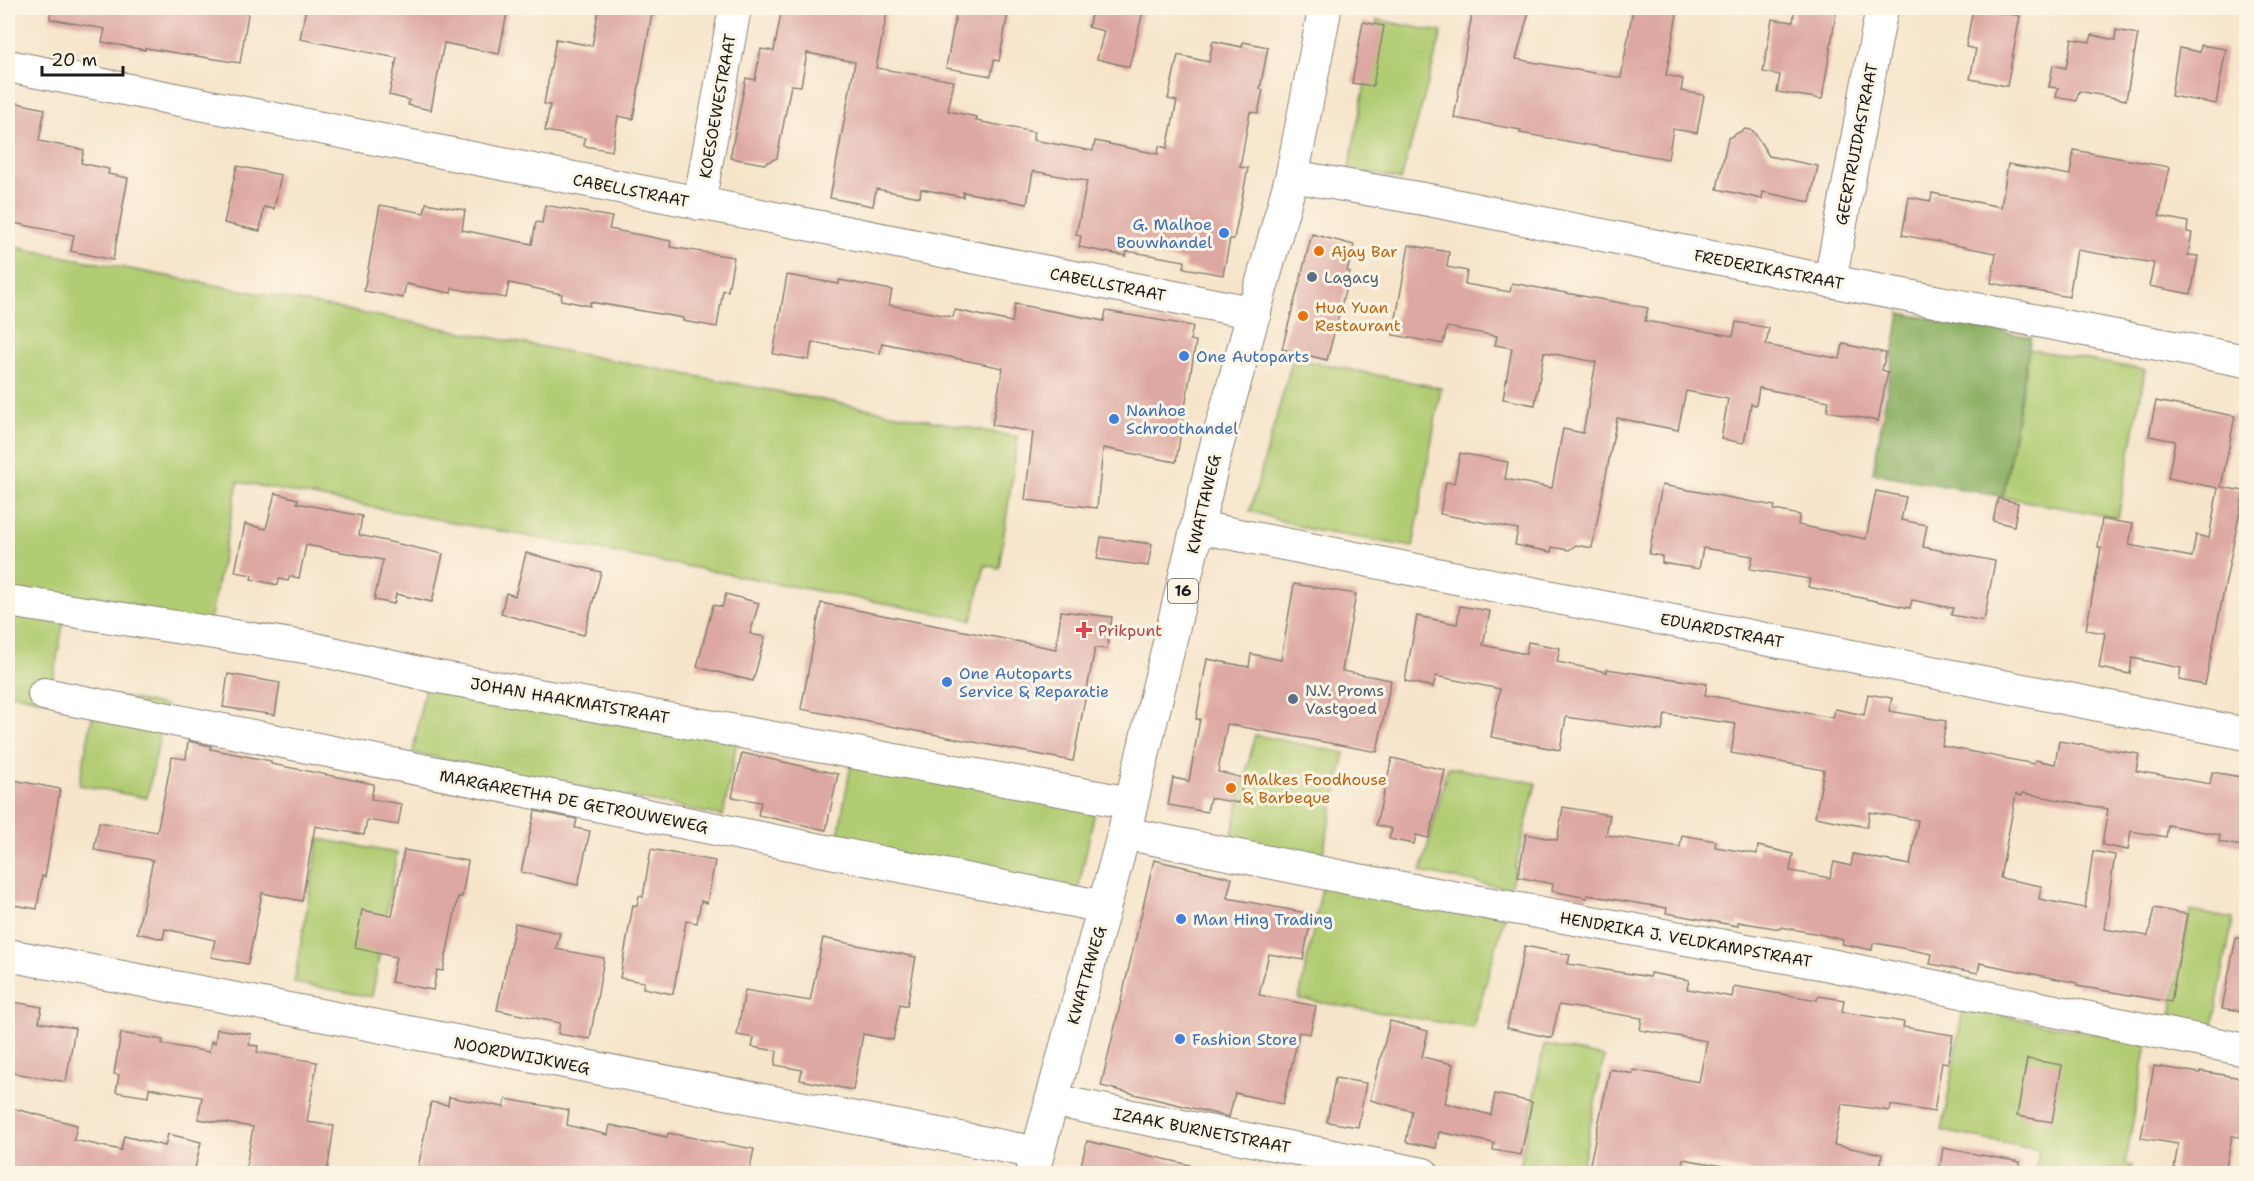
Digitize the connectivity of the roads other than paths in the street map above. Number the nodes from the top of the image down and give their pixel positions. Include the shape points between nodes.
1 (735, 8) edge
2 (1325, 8) edge
3 (1882, 8) edge
4 (8, 66) edge
5 (1292, 176) junction
6 (699, 204) junction
7 (1830, 281) junction
8 (1255, 313) junction
9 (2247, 361) edge
10 (1198, 527) junction
11 (8, 602) edge
12 (44, 694) dead end
13 (2247, 734) edge
14 (1128, 818) junction
15 (1104, 907) junction
16 (8, 955) edge
17 (2247, 1050) edge
18 (1051, 1100) junction
19 (1035, 1163) edge
20 (1423, 1173) edge

1 - 6 street, KOESOEWESTRAAT
2 - 5 main road, KWATTAWEG / 16
3 - 7 street, GEERTRUIDASTRAAT
4 - 6 street, CABELLSTRAAT
5 - 7 street, FREDERIKASTRAAT
5 - 8 main road, KWATTAWEG / 16
6 - 8 street, CABELLSTRAAT
7 - 9 street, FREDERIKASTRAAT
8 - 10 main road, KWATTAWEG / 16
10 - 13 street, EDUARDSTRAAT
10 - 14 main road, KWATTAWEG / 16
11 - 14 street, JOHAN HAAKMATSTRAAT via 311,648
12 - 15 street, MARGARETHA DE GETROUWEWEG
14 - 15 main road, KWATTAWEG / 16
14 - 17 street, HENDRIKA J. VELDKAMPSTRAAT via 1358,880 1825,964
15 - 18 main road, KWATTAWEG / 16
16 - 19 street, NOORDWIJKWEG
18 - 19 main road, KWATTAWEG / 16
18 - 20 street, IZAAK BURNETSTRAAT

